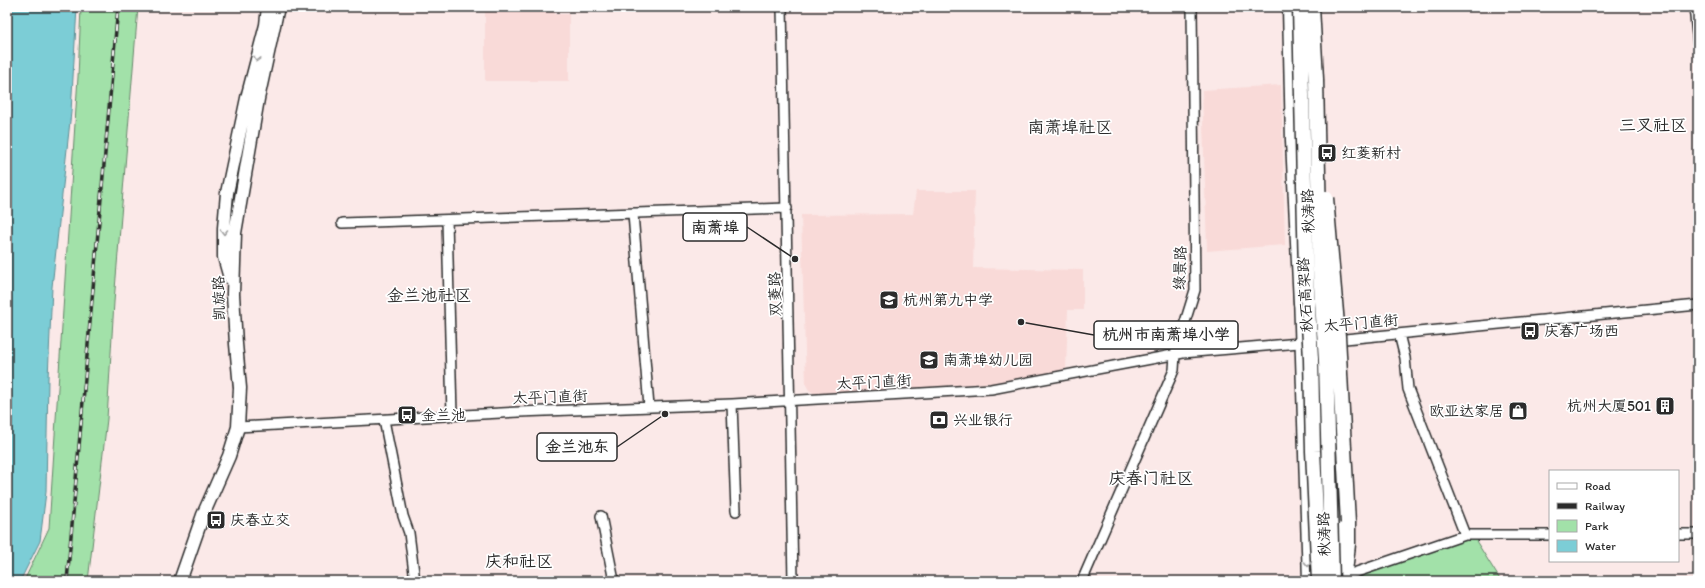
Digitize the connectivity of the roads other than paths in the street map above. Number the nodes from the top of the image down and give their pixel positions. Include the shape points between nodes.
1 (268, 7) edge
2 (278, 7) edge
3 (782, 7) edge
4 (1192, 7) edge
5 (1290, 7) edge
6 (1296, 7) edge
7 (1300, 7) edge
8 (1312, 7) edge
9 (1317, 7) edge
10 (1694, 7) edge
11 (1698, 44) edge
12 (1316, 79) junction
13 (787, 208) junction
14 (633, 214) junction
15 (447, 220) junction
16 (342, 223) dead end
17 (234, 294) junction
18 (1301, 303) junction
19 (1698, 305) edge
20 (1399, 334) junction
21 (1345, 339) junction
22 (1332, 340) junction
23 (1302, 342) junction
24 (1175, 354) junction
25 (791, 400) junction
26 (732, 404) junction
27 (649, 407) junction
28 (452, 415) junction
29 (384, 420) junction
30 (238, 427) junction
31 (736, 510) dead end
32 (601, 516) dead end
33 (1679, 534) edge
34 (1698, 534) edge
35 (1465, 535) junction
36 (1549, 535) edge
37 (1345, 580) edge
38 (180, 581) edge
39 (415, 581) edge
40 (614, 581) edge
41 (793, 581) edge
42 (1082, 581) edge
43 (1309, 581) edge
44 (1319, 581) edge
45 (1332, 581) edge

1 -> 17 main road via 227,193 224,257
2 - 17 main road, 凯旋路 via 258,99 235,233
3 - 13 street, 双菱路
4 - 24 street, 绿景路 via 1195,290
5 - 18 highway
6 - 18 main road, 秋涛路
7 - 44 highway, 秋石高架路, bridge via 1306,274
8 - 12 highway, 秋石高架路, bridge
9 - 22 main road, 秋涛路 via 1325,254
10 - 11 street
12 - 37 highway, bridge via 1338,336 1348,523
12 - 45 highway, 秋石高架路, bridge via 1320,271 1326,360
13 - 14 street
13 - 25 street, 双菱路
14 - 15 street
14 - 27 street
15 - 16 street
15 - 28 street
17 - 30 main road, 凯旋路 via 240,388
18 - 23 main road, 秋涛路
19 - 20 street, 太平门直街
20 - 21 street, 太平门直街
20 - 35 street via 1405,358 1408,389
21 - 22 street, 太平门直街
21 - 37 main road
22 - 23 street, 太平门直街
22 - 37 main road, 秋涛路
23 - 24 street, 太平门直街
23 -> 43 main road, 秋涛路
24 - 25 street, 太平门直街 via 991,389
24 - 42 street, 绿景路 via 1174,370
25 - 26 street, 太平门直街
25 - 41 street, 双菱路
26 - 27 street, 太平门直街
26 - 31 street
27 - 28 street, 太平门直街
28 - 29 street, 太平门直街
29 - 30 street, 太平门直街
29 - 39 street via 403,516 409,533
30 - 38 main road, 凯旋路
32 - 40 street
33 - 34 street
35 - 36 street
35 - 37 street

